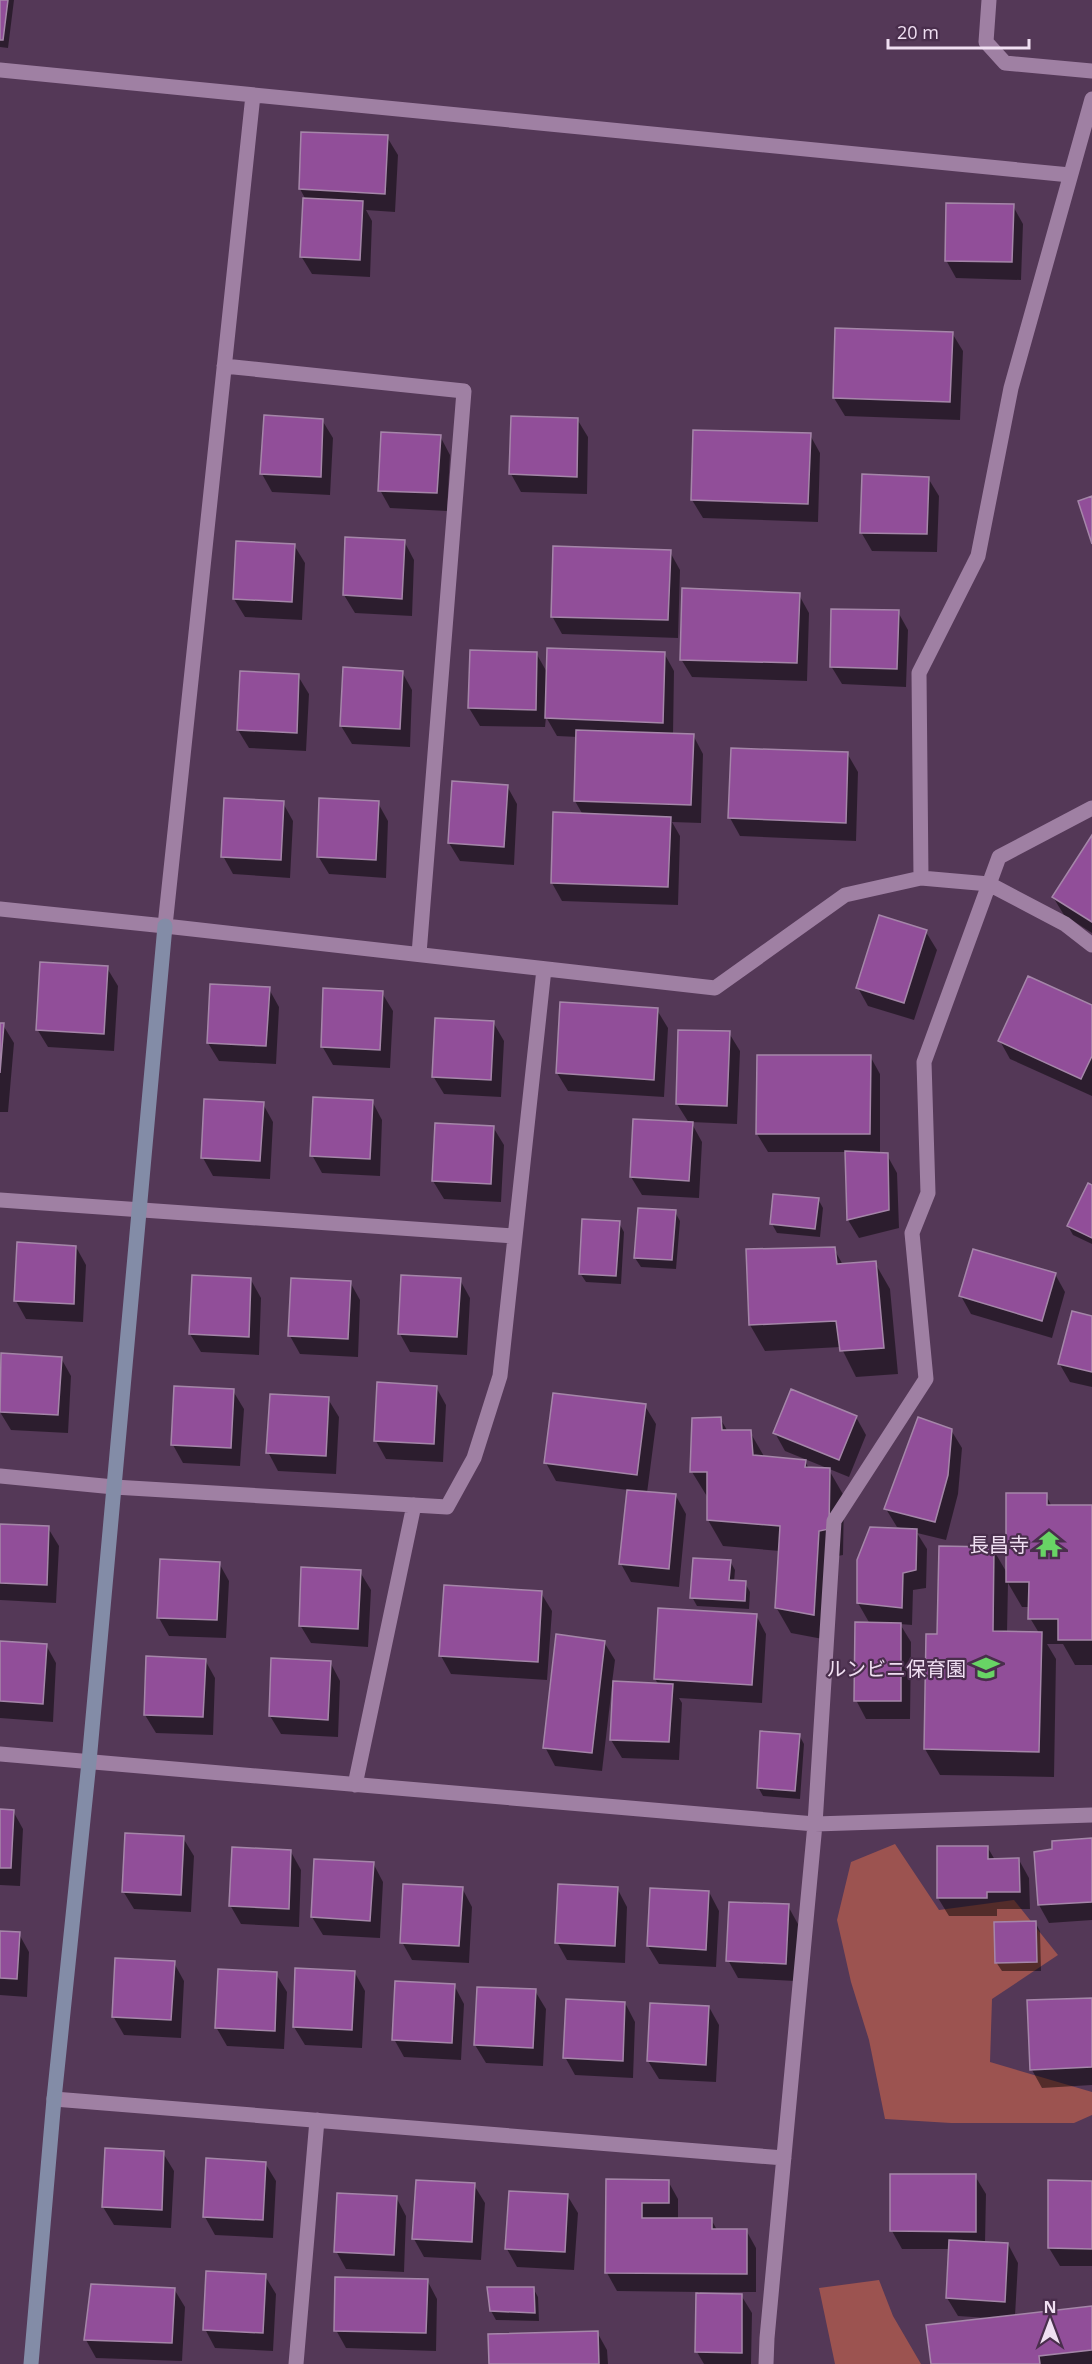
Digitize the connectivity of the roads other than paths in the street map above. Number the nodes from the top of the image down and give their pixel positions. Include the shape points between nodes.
1 (989, 0) edge
2 (0, 70) edge
3 (1092, 71) edge
4 (253, 95) junction
5 (1092, 99) edge
6 (1070, 175) junction
7 (224, 366) junction
8 (1092, 808) edge
9 (921, 878) junction
10 (989, 884) junction
11 (0, 909) edge
12 (165, 926) junction
13 (1092, 945) edge
14 (419, 954) junction
15 (544, 969) junction
16 (0, 1200) edge
17 (139, 1209) junction
18 (515, 1236) junction
19 (0, 1476) edge
20 (114, 1487) junction
21 (414, 1505) junction
22 (0, 1754) edge
23 (89, 1762) junction
24 (356, 1785) junction
25 (1092, 1815) edge
26 (815, 1824) junction
27 (54, 2099) junction
28 (317, 2120) junction
29 (784, 2158) junction
30 (31, 2364) edge
31 (296, 2364) edge
32 (766, 2364) edge

1 - 3 street via 987,42 1005,63
2 - 4 street
4 - 6 street
4 - 7 street
5 - 6 street
6 - 9 street via 1011,388 978,555 919,673
7 - 12 street
7 - 14 street via 464,391
8 - 10 street via 999,857
9 - 10 street
9 - 15 street via 845,895 715,988
10 - 13 street via 1065,924
10 - 26 street via 924,1062 928,1193 912,1233 926,1379 834,1521
11 - 12 street
12 - 14 street
12 - 17 street
14 - 15 street
15 - 18 street
16 - 17 street
17 - 18 street
17 - 20 street
18 - 21 street via 500,1376 474,1458 447,1507
19 - 20 street
20 - 21 street
20 - 23 street
21 - 24 street
22 - 23 street
23 - 24 street
23 - 27 street
24 - 26 street
25 - 26 street
26 - 29 street
27 - 28 street
27 - 30 street
28 - 29 street
28 - 31 street
29 - 32 street

